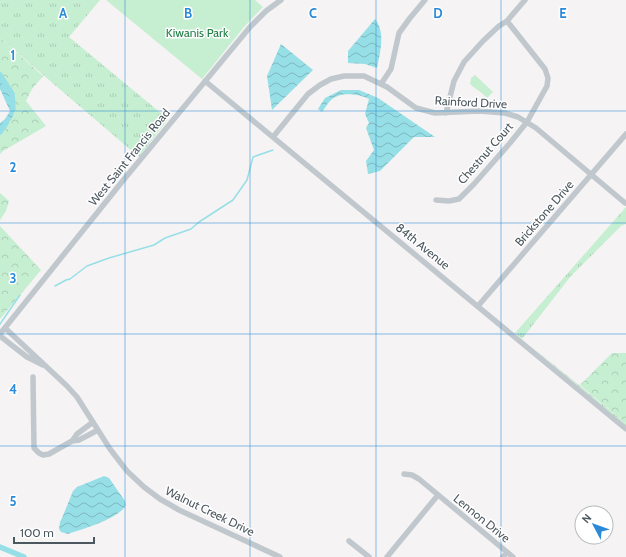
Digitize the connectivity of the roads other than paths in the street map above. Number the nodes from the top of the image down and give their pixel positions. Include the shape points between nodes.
1 (281, 0) edge
2 (425, 0) edge
3 (526, 0) edge
4 (507, 21) junction
5 (205, 81) junction
6 (381, 84) junction
7 (446, 113) junction
8 (527, 122) junction
9 (626, 134) edge
10 (273, 137) junction
11 (590, 175) junction
12 (436, 200) dead end
13 (625, 203) edge
14 (478, 306) junction
15 (5, 328) junction
16 (0, 335) edge
17 (45, 366) junction
18 (33, 378) dead end
19 (93, 422) junction
20 (626, 429) edge
21 (98, 430) junction
22 (72, 441) junction
23 (404, 474) dead end
24 (438, 496) junction
25 (349, 541) dead end
26 (505, 555) edge
27 (280, 557) edge
28 (369, 557) edge
29 (387, 557) edge
30 (513, 557) edge

1 - 5 street, West Saint Francis Road via 250,27
2 - 6 street via 399,33 391,69
3 - 4 street
4 - 7 street via 482,41 464,62 454,81
4 - 8 street, Chestnut Court via 545,69 548,78 547,86
5 - 10 street, 84th Avenue
5 - 15 street, West Saint Francis Road
6 - 7 street, Rainford Drive via 416,108
6 - 10 street, Rainford Drive via 364,76 331,79 308,94
7 - 8 street, Rainford Drive via 505,113
8 - 11 street, Rainford Drive
8 - 12 street, Chestnut Court via 459,199
9 - 11 street, Brickstone Drive
10 - 14 street, 84th Avenue
11 - 13 street, Rainford Drive
11 - 14 street, Brickstone Drive
14 - 20 street, 84th Avenue
15 - 16 street, West Saint Francis Road
15 - 17 street, Walnut Creek Drive
16 - 17 street, Walnut Creek Drive via 27,357
17 - 19 street, Walnut Creek Drive via 77,397
18 - 22 street via 34,448 43,455 49,454
19 - 21 street, Walnut Creek Drive
19 - 22 street
21 - 22 street via 80,440
21 - 27 street, Walnut Creek Drive via 127,471 160,499 178,510
23 - 24 street, Lennon Drive via 419,479
24 - 26 street, Lennon Drive
24 - 29 street
25 - 28 street
26 - 30 street, Lennon Drive

